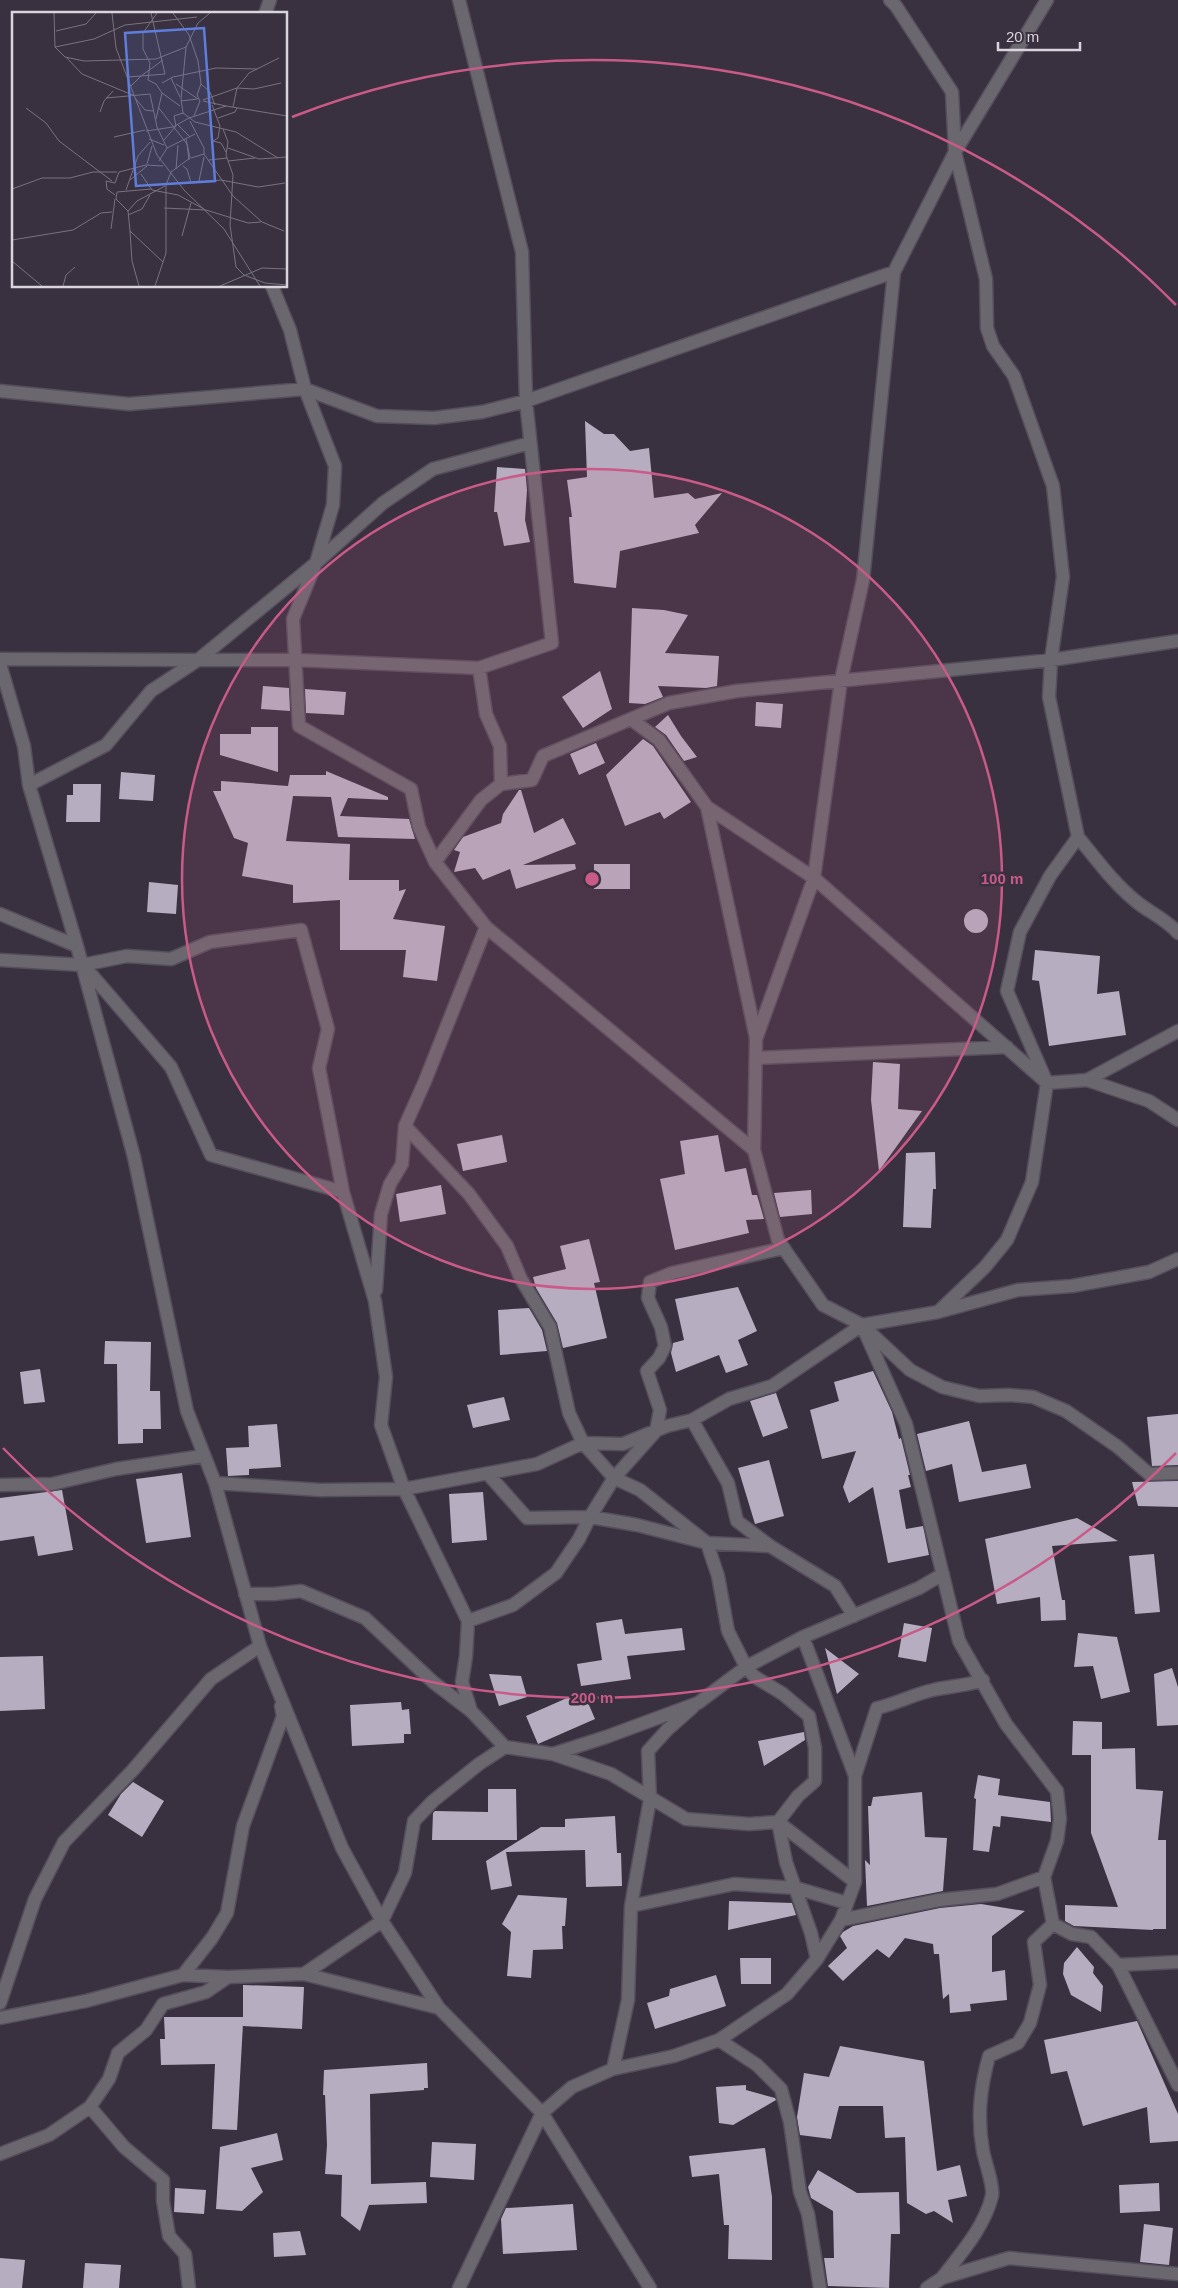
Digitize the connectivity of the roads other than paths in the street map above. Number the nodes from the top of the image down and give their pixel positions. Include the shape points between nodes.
1 (270, 0) edge
2 (459, 0) edge
3 (890, 0) edge
4 (1047, 0) edge
5 (266, 12) edge
6 (955, 152) junction
7 (894, 272) junction
8 (273, 288) edge
9 (305, 389) junction
10 (0, 391) edge
11 (526, 401) junction
12 (530, 443) junction
13 (316, 563) junction
14 (1178, 641) edge
15 (0, 659) edge
16 (198, 660) junction
17 (295, 660) junction
18 (1051, 660) junction
19 (0, 664) edge
20 (479, 668) junction
21 (841, 680) junction
22 (632, 720) junction
23 (501, 784) junction
24 (29, 786) junction
25 (707, 807) junction
26 (1078, 837) junction
27 (435, 862) junction
28 (814, 878) junction
29 (0, 914) edge
30 (486, 927) junction
31 (1178, 933) edge
32 (77, 946) junction
33 (0, 960) edge
34 (82, 964) junction
35 (1178, 1031) edge
36 (756, 1039) junction
37 (1007, 1047) junction
38 (756, 1058) junction
39 (1087, 1080) junction
40 (1047, 1083) junction
41 (1178, 1120) edge
42 (405, 1126) junction
43 (754, 1150) junction
44 (343, 1192) junction
45 (784, 1248) junction
46 (1178, 1259) edge
47 (375, 1301) junction
48 (938, 1312) junction
49 (862, 1325) junction
50 (692, 1420) junction
51 (656, 1431) junction
52 (582, 1444) junction
53 (204, 1456) junction
54 (1178, 1473) edge
55 (488, 1474) junction
56 (614, 1478) junction
57 (214, 1483) junction
58 (0, 1485) edge
59 (404, 1489) junction
60 (590, 1517) junction
61 (707, 1543) junction
62 (770, 1546) junction
63 (943, 1574) junction
64 (245, 1594) junction
65 (854, 1616) junction
66 (468, 1621) junction
67 (803, 1637) junction
68 (260, 1646) junction
69 (746, 1667) junction
70 (983, 1680) junction
71 (279, 1692) junction
72 (698, 1703) junction
73 (471, 1710) junction
74 (505, 1748) junction
75 (553, 1754) junction
76 (855, 1776) junction
77 (650, 1799) junction
78 (778, 1822) junction
79 (1044, 1877) junction
80 (855, 1882) junction
81 (796, 1888) junction
82 (847, 1903) junction
83 (631, 1906) junction
84 (842, 1920) junction
85 (382, 1922) junction
86 (1053, 1924) junction
87 (817, 1959) junction
88 (1178, 1962) edge
89 (1118, 1965) junction
90 (304, 1974) junction
91 (183, 1975) junction
92 (228, 1978) junction
93 (0, 2003) edge
94 (439, 2008) junction
95 (0, 2018) edge
96 (719, 2040) junction
97 (613, 2069) junction
98 (1178, 2085) edge
99 (90, 2107) junction
100 (542, 2113) junction
101 (0, 2154) edge
102 (1178, 2274) edge
103 (942, 2278) junction
104 (189, 2288) edge
105 (459, 2288) edge
106 (650, 2288) edge
107 (820, 2288) edge
108 (927, 2288) edge

1 - 5 street
2 - 11 street via 522,252
3 - 6 street via 952,92
4 - 6 street
6 - 7 street
6 - 18 street via 986,278 987,328 993,346 1014,376 1053,486 1063,576
7 - 11 street
7 - 21 street via 863,580
8 - 9 street via 290,330
9 - 10 street via 129,404
9 - 11 street via 377,416 434,418 464,415
9 - 13 street via 336,466 333,505
11 - 12 street
12 - 13 street via 433,469 383,503
12 - 20 street via 552,643
13 - 16 street
13 - 17 street via 293,618
14 - 18 street
15 - 16 street
16 - 17 street
16 - 24 street via 151,691 106,745
17 - 20 street
17 - 27 street via 299,726 410,788 419,827
18 - 21 street
18 - 26 street via 1049,697
19 - 24 street via 24,746
20 - 23 street via 486,714 500,746
21 - 22 street via 737,691 670,704
21 - 28 street
22 - 23 street via 543,756 532,780
22 - 25 street via 659,740
23 - 27 street via 481,800
24 - 32 street
25 - 28 street
25 - 36 street
26 - 31 street via 1115,882 1138,904
26 - 40 street via 1050,876 1020,932 1007,992
27 - 30 street
28 - 36 street
28 - 37 street
29 - 32 street
30 - 42 street
30 - 43 street
32 - 34 street
33 - 34 street
34 - 44 street via 171,1067 211,1155
34 - 44 street via 127,956 171,958 210,942 301,930 328,1030 319,1068
34 - 53 street via 134,1157 187,1411
35 - 39 street
36 - 38 street
37 - 38 street
37 - 40 street
38 - 43 street
39 - 40 street
39 - 41 street via 1149,1101
40 - 48 street via 1032,1182 1007,1240 985,1267
42 - 47 street via 402,1164 390,1184 381,1214
42 - 52 street via 470,1194 507,1246 520,1279 550,1327 569,1413
43 - 45 street via 778,1240
44 - 47 street
45 - 49 street via 823,1305
45 - 51 street via 650,1282 648,1298 661,1327 665,1346 647,1371 660,1410
46 - 48 street via 1149,1272 1072,1286 1018,1290
47 - 59 street via 386,1378 381,1425
48 - 49 street
49 - 50 street via 772,1386 729,1399
49 - 54 street via 910,1370 942,1387 979,1396 1034,1397 1066,1411 1118,1447 1149,1474
49 - 63 street via 906,1424
50 - 51 street
50 - 62 street via 728,1483 737,1522
51 - 52 street via 623,1444
51 - 56 street
52 - 55 street via 537,1464
52 - 56 street
53 - 57 street
53 - 58 street via 116,1468 52,1484
55 - 59 street
55 - 60 street via 527,1518
56 - 60 street
56 - 61 street via 640,1490
57 - 59 street via 320,1490
57 - 64 street
59 - 66 street
60 - 61 street
60 - 66 street via 556,1573 513,1605
61 - 62 street
61 - 69 street via 718,1576 728,1631
62 - 65 street via 835,1586
63 - 65 street via 920,1588
63 - 70 street via 959,1641
64 - 68 street
64 - 73 street via 301,1590 365,1618 433,1682
65 - 67 street
66 - 73 street via 462,1682
67 - 69 street
67 - 76 street
68 - 71 street
68 - 93 street via 211,1679 64,1842 35,1899
69 - 72 street
69 - 78 street via 809,1716 815,1748 815,1781 798,1796
70 - 76 street via 932,1690 877,1708
70 - 79 street via 1006,1724 1057,1792 1060,1819 1057,1841
71 - 85 street via 342,1848
71 - 91 street via 283,1716 243,1826 227,1913
72 - 75 street
72 - 77 street via 648,1751
73 - 74 street
74 - 75 street
74 - 85 street via 471,1770 414,1820 406,1873
75 - 77 street via 611,1774
76 - 80 street
77 - 78 street via 686,1819 749,1824
77 - 83 street
78 - 80 street
78 - 81 street via 786,1862
79 - 84 street via 997,1894 939,1900
79 - 86 street
80 - 82 street
81 - 82 street
81 - 83 street via 734,1884
81 - 87 street
82 - 84 street
83 - 97 street via 628,2000
84 - 87 street
85 - 90 street
85 - 94 street
86 - 89 street via 1072,1934 1091,1938
86 - 103 street via 1034,1942 1040,1985 1030,2023 1018,2043 989,2056 982,2081 979,2112 992,2194 978,2230
87 - 96 street via 787,1994
88 - 89 street
89 - 98 street
90 - 92 street
90 - 94 street
91 - 92 street
91 - 95 street via 86,2001
92 - 99 street via 206,1992 163,2004 146,2030 118,2053 109,2079
94 - 100 street
96 - 97 street via 674,2056
96 - 107 street via 757,2065 781,2089
97 - 100 street via 572,2087
99 - 101 street via 49,2135
99 - 104 street via 124,2147 163,2180 162,2200 169,2236 185,2254
100 - 105 street
100 - 106 street
102 - 103 street via 1009,2258
103 - 108 street

